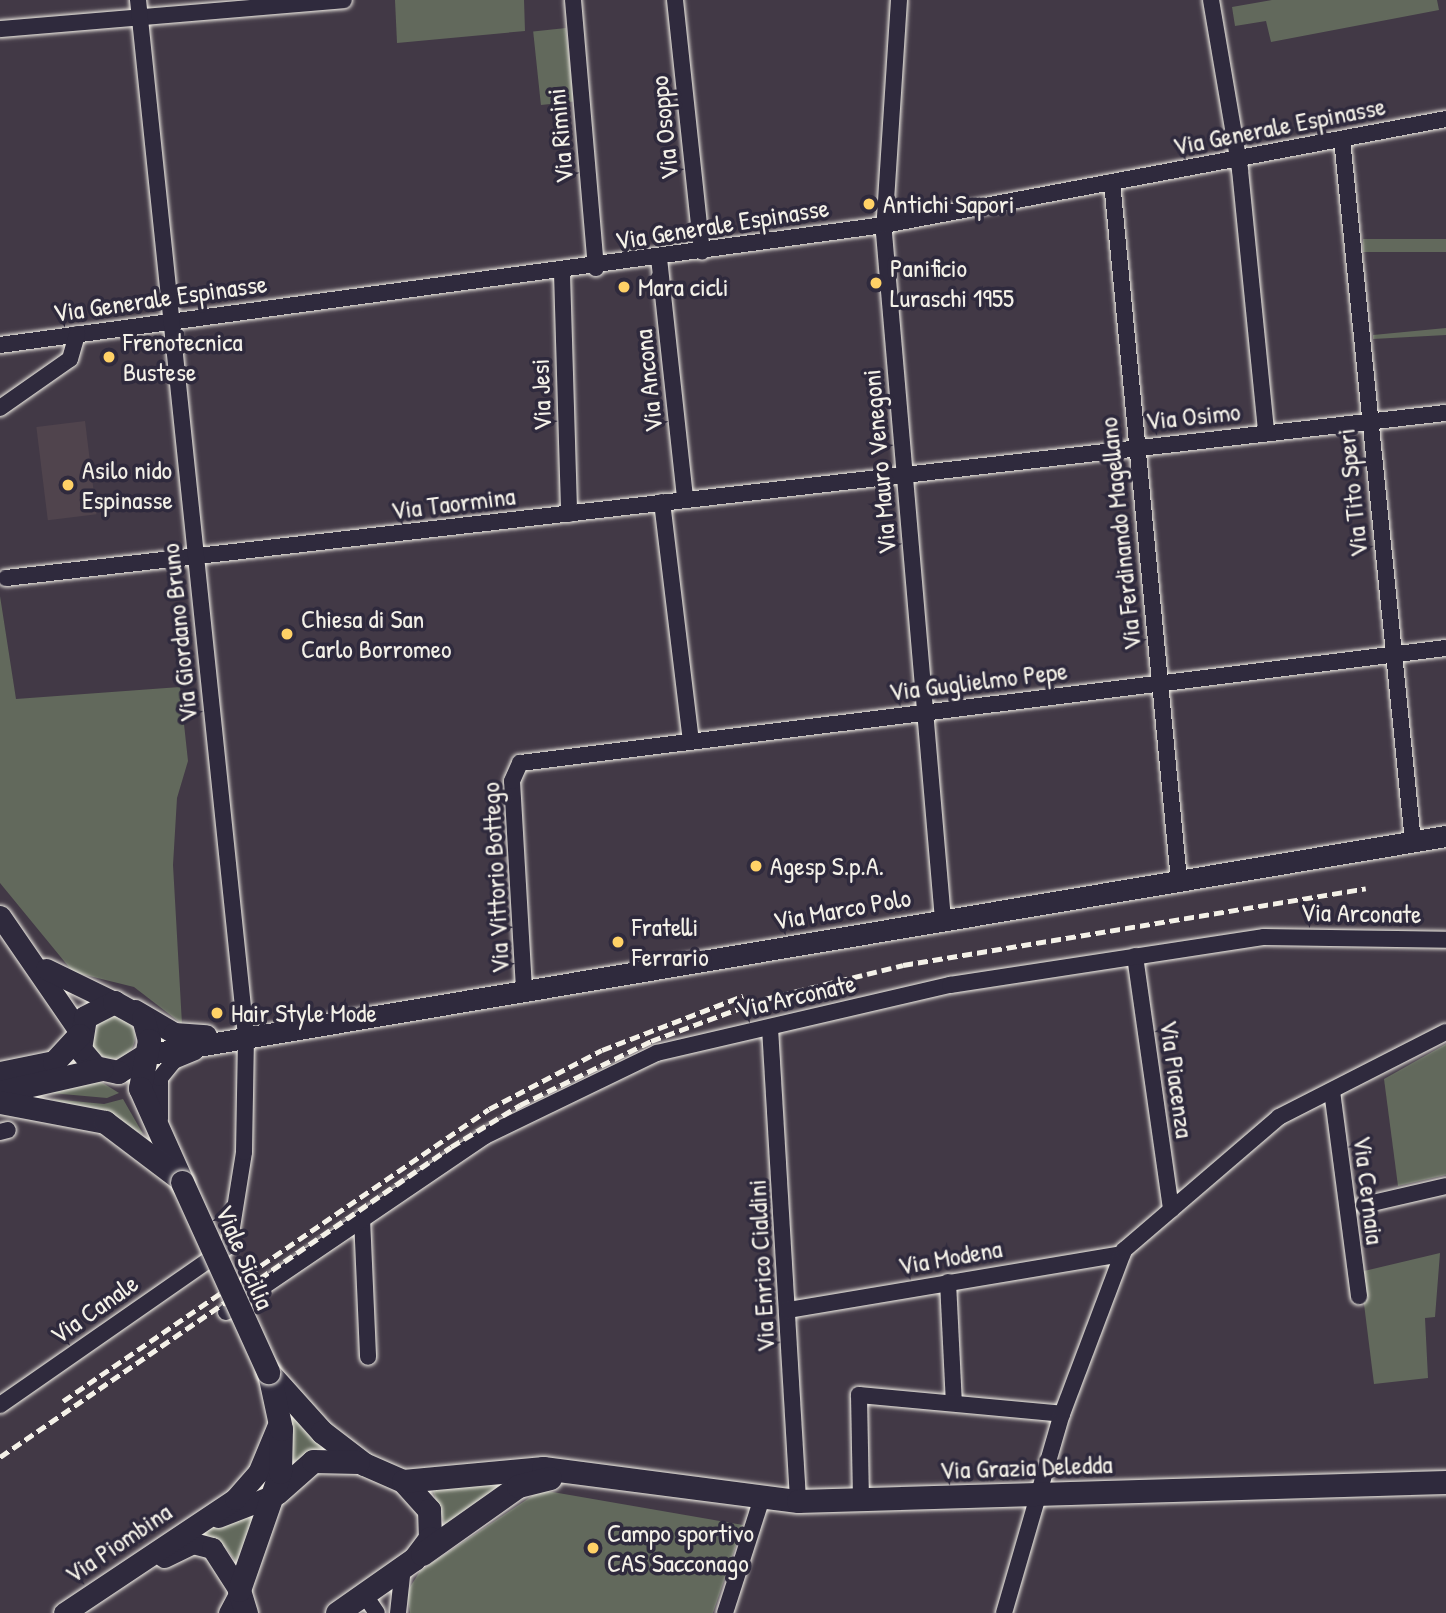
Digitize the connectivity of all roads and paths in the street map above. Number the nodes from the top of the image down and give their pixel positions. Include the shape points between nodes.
1 (138, 0) edge
2 (344, 0) edge
3 (573, 0) edge
4 (675, 0) edge
5 (899, 0) edge
6 (1211, 0) edge
7 (140, 17) junction
8 (0, 29) edge
9 (1446, 119) edge
10 (1342, 139) junction
11 (1239, 158) junction
12 (1112, 182) junction
13 (884, 225) junction
14 (702, 252) junction
15 (659, 258) junction
16 (596, 268) junction
17 (562, 273) junction
18 (171, 320) junction
19 (77, 334) junction
20 (0, 345) edge
21 (0, 408) edge
22 (1446, 413) edge
23 (1370, 421) junction
24 (1266, 432) junction
25 (1136, 447) junction
26 (904, 474) junction
27 (685, 499) junction
28 (662, 502) junction
29 (569, 514) junction
30 (195, 557) junction
31 (6, 578) dead end
32 (1446, 648) edge
33 (1393, 654) junction
34 (1159, 683) junction
35 (925, 713) junction
36 (691, 741) junction
37 (517, 765) joint
38 (1446, 836) edge
39 (1413, 842) junction
40 (1179, 881) junction
41 (0, 916) edge
42 (943, 920) junction
43 (1446, 940) edge
44 (1135, 956) junction
45 (36, 962) junction
46 (524, 989) junction
47 (125, 1006) junction
48 (770, 1028) junction
49 (1446, 1032) edge
50 (79, 1033) junction
51 (246, 1036) junction
52 (201, 1050) junction
53 (143, 1056) junction
54 (104, 1070) junction
55 (0, 1073) edge
56 (1332, 1091) junction
57 (0, 1092) edge
58 (0, 1102) edge
59 (173, 1162) junction
60 (1446, 1186) edge
61 (1364, 1205) dead end
62 (1171, 1209) junction
63 (362, 1218) junction
64 (217, 1254) joint
65 (1122, 1254) junction
66 (948, 1282) junction
67 (1359, 1296) dead end
68 (788, 1310) junction
69 (226, 1312) dead end
70 (368, 1357) dead end
71 (268, 1372) junction
72 (954, 1403) junction
73 (0, 1405) edge
74 (1062, 1414) junction
75 (279, 1420) junction
76 (364, 1464) junction
77 (609, 1479) junction
78 (403, 1481) junction
79 (1446, 1482) edge
80 (277, 1494) junction
81 (1037, 1495) junction
82 (761, 1500) junction
83 (861, 1500) junction
84 (799, 1501) junction
85 (204, 1520) junction
86 (409, 1563) junction
87 (239, 1590) junction
88 (371, 1604) edge
89 (340, 1611) edge
90 (64, 1613) edge
91 (85, 1613) edge
92 (227, 1613) edge
93 (246, 1613) edge
94 (398, 1613) edge
95 (724, 1613) edge
96 (1004, 1613) edge

1 - 7 street, Via Giordano Bruno
2 - 7 street
3 - 16 street, Via Rimini
4 - 14 street, Via Osoppo
5 - 13 street, Via Mauro Venegoni
6 - 11 street
7 - 8 street
7 - 18 street, Via Giordano Bruno
9 - 10 street, Via Generale Espinasse
10 - 11 street, Via Generale Espinasse
10 - 23 street, Via Tito Speri
11 - 12 street, Via Generale Espinasse
11 - 24 street
12 - 13 street, Via Generale Espinasse
12 - 25 street, Via Ferdinando Magellano
13 - 14 street, Via Generale Espinasse
13 - 26 street, Via Mauro Venegoni
14 - 15 street, Via Generale Espinasse
15 - 16 street, Via Generale Espinasse
15 - 27 street, Via Ancona
16 - 17 street, Via Generale Espinasse
17 - 18 street, Via Generale Espinasse
17 - 29 street, Via Jesi
18 - 19 street, Via Generale Espinasse
18 - 30 street, Via Giordano Bruno
19 - 20 street, Via Generale Espinasse
19 - 21 street via 70,359
22 - 23 street, Via Osimo
23 - 24 street, Via Osimo
23 - 33 street, Via Tito Speri
24 - 25 street, Via Osimo
25 - 26 street, Via Osimo
25 - 34 street, Via Ferdinando Magellano
26 - 27 street, Via Taormina
26 - 35 street, Via Mauro Venegoni
27 - 28 street, Via Taormina
28 - 29 street, Via Taormina
28 - 36 street
29 - 30 street, Via Taormina
30 - 31 street, Via Taormina
30 - 51 street, Via Giordano Bruno
32 - 33 street, Via Guglielmo Pepe
33 - 34 street, Via Guglielmo Pepe
33 - 39 street, Via Tito Speri
34 - 35 street, Via Guglielmo Pepe
34 - 40 street, Via Ferdinando Magellano
35 - 36 street, Via Guglielmo Pepe
35 - 42 street, Via Mauro Venegoni
36 - 37 street, Via Guglielmo Pepe
37 - 46 street, Via Vittorio Bottego
38 - 39 street, Via Marco Polo
39 - 40 street, Via Marco Polo
40 - 42 street, Via Marco Polo
41 - 45 street
42 - 46 street, Via Marco Polo
43 - 44 street, Via Arconate via 1272,936
44 - 48 street, Via Arconate via 950,985
44 - 62 street, Via Piacenza
45 - 47 street via 70,985
45 - 50 street
46 - 51 street, Via Marco Polo
47 - 50 main road via 93,1009
47 - 51 street, Via Marco Polo via 180,1035
47 - 53 main road via 147,1028
48 - 63 street, Via Arconate via 657,1053 574,1088 485,1136
48 - 68 street, Via Enrico Cialdini
49 - 56 street
50 - 54 main road via 86,1059
50 - 55 main road via 54,1062
51 - 52 street, Via Marco Polo
51 - 64 street, Via Giordano Bruno via 236,1219 231,1243
52 - 53 street, Via Marco Polo
52 - 59 street via 174,1061 159,1083
53 - 54 main road via 130,1068
53 - 59 main road via 140,1088
54 - 57 main road
54 - 59 main road
56 - 62 street via 1274,1120
56 - 67 street, Via Cernaia
58 - 59 main road via 105,1122
59 - 71 main road, Viale Sicilia, bridge
60 - 61 street
62 - 65 street
63 - 69 street, Via Arconate
63 - 70 street
64 - 73 street, Via Canale
65 - 66 street, Via Modena
65 - 74 street
66 - 68 street, Via Modena
66 - 72 street
68 - 84 street, Via Enrico Cialdini
71 - 75 main road
71 - 76 main road via 315,1426
72 - 74 street
72 - 83 street via 859,1395
74 - 81 street
75 - 80 main road
75 - 85 street, Via Piombina via 253,1480
76 - 78 main road
76 - 80 main road via 320,1458 296,1472
77 - 78 main road, Via Grazia Deledda via 530,1468
77 - 82 main road, Via Grazia Deledda
77 - 86 main road, Via Grazia Deledda via 526,1482
78 - 86 main road via 426,1503 431,1519 430,1538
79 - 81 main road, Via Grazia Deledda
80 - 85 street, Via Piombina
80 - 87 main road
81 - 83 main road, Via Grazia Deledda
81 - 96 street
82 - 84 main road, Via Grazia Deledda
82 - 95 street
83 - 84 main road, Via Grazia Deledda
85 - 90 street, Via Piombina
86 - 88 main road, Via Grazia Deledda
86 - 94 street
87 - 91 street, Via Piombina via 221,1554 193,1543
87 - 92 street
87 - 93 main road
88 - 89 main road, Via Grazia Deledda

